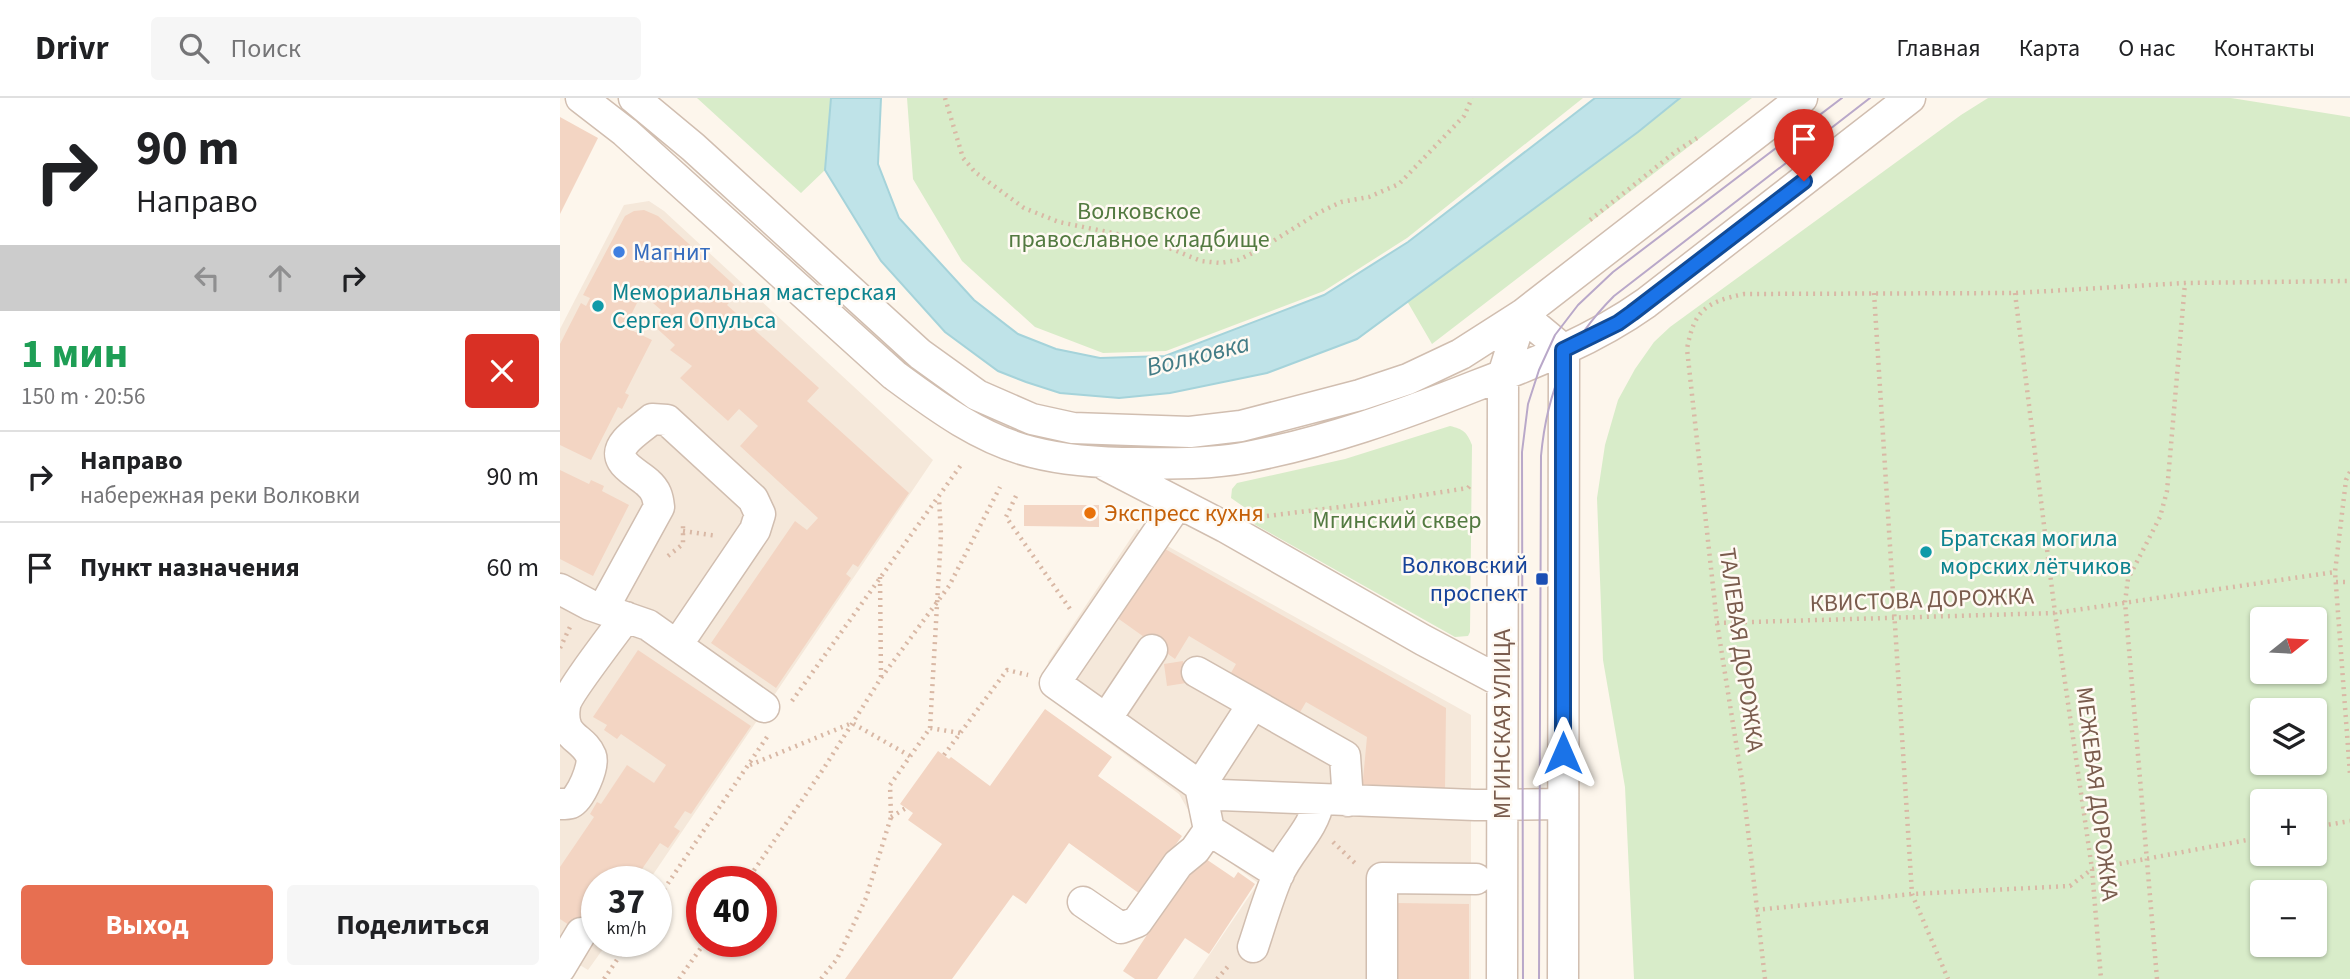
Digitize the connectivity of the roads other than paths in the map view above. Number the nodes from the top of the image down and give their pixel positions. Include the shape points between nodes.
1 (581, 98) edge
2 (1802, 98) edge
3 (1910, 98) edge
4 (638, 101) edge
5 (625, 132) junction
6 (1522, 315) junction
7 (1563, 350) junction
8 (1503, 375) junction
9 (1101, 463) junction
10 (1178, 503) junction
11 (560, 589) edge
12 (615, 613) junction
13 (677, 645) junction
14 (1152, 650) dead end
15 (1197, 672) dead end
16 (1502, 682) junction
17 (1253, 704) junction
18 (774, 715) road end
19 (1106, 719) junction
20 (1200, 786) junction
21 (560, 804) edge
22 (1502, 804) junction
23 (1563, 804) junction
24 (1327, 808) junction
25 (1209, 830) junction
26 (1279, 874) junction
27 (1476, 879) dead end
28 (1083, 902) dead end
29 (581, 933) dead end
30 (1253, 947) dead end
31 (560, 968) edge
32 (1382, 979) edge
33 (1502, 979) edge
34 (1563, 979) edge

1 - 5 street
2 - 6 street
3 - 7 street via 1646,303 1618,323
4 - 5 street
4 - 6 street via 920,354 977,395 1032,419 1117,431 1190,432 1241,426 1408,379 1461,354
5 - 9 street via 894,375 940,409 984,434 1030,452
6 - 7 street
6 - 8 street, МГИНСКАЯ УЛИЦА
7 - 8 street
7 - 23 street
8 - 9 street via 1367,426 1247,458 1184,464
8 - 16 street, МГИНСКАЯ УЛИЦА
9 - 10 street
10 - 16 street
10 - 19 street via 1055,682
11 - 12 street
12 - 13 street via 648,625
12 - 13 street via 659,507 648,482 626,468 621,456 624,443 652,419 667,420 753,499 760,514 755,530
12 - 21 street via 565,704 566,729 585,747 593,766 577,799
13 - 18 street
14 - 19 street
15 - 17 street
16 - 22 street, МГИНСКАЯ УЛИЦА
17 - 20 street
17 - 24 street via 1345,757
19 - 20 street
20 - 24 street via 1220,795
20 - 25 street
22 - 23 street
22 - 24 street
22 - 33 street, МГИНСКАЯ УЛИЦА
23 - 34 street
24 - 26 street
25 - 26 street
25 - 28 street via 1137,922 1121,928
26 - 30 street
27 - 32 street via 1382,878
29 - 31 street

